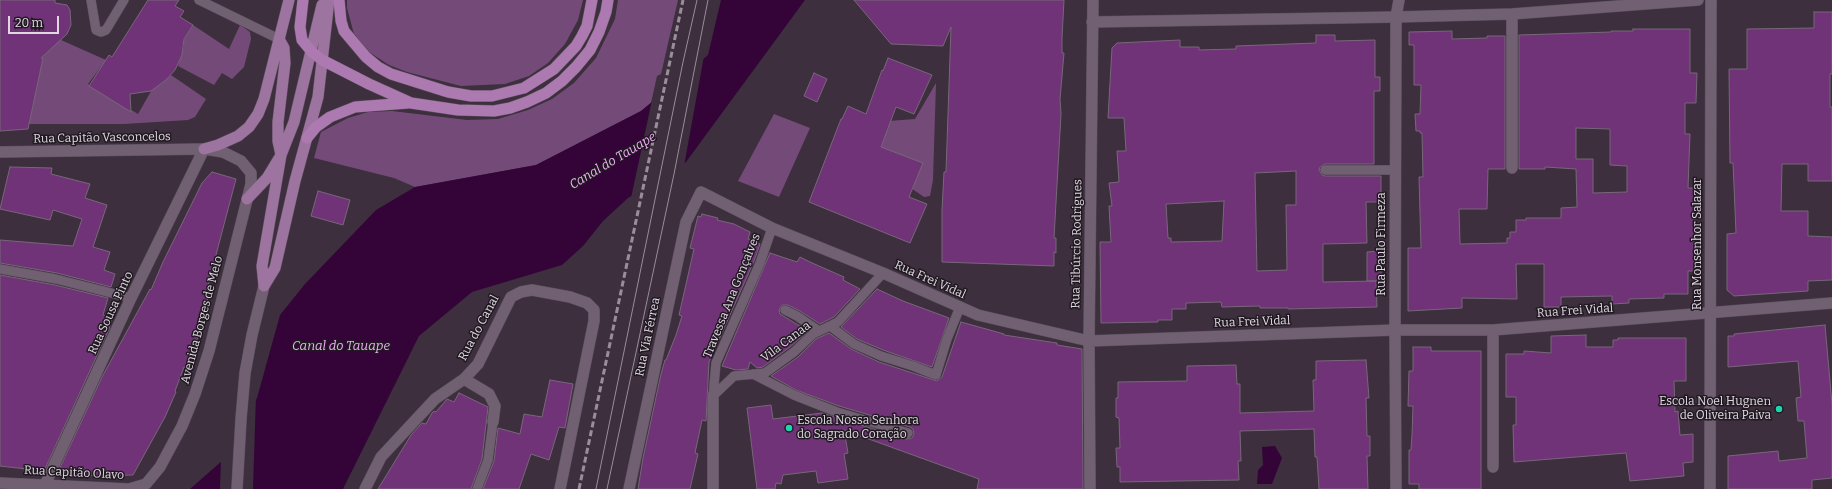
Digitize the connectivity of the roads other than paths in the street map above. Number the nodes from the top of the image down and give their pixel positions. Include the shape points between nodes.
1 (91, 0) edge
2 (124, 0) edge
3 (198, 0) edge
4 (303, 0) edge
5 (323, 0) edge
6 (329, 0) edge
7 (339, 0) edge
8 (592, 0) edge
9 (608, 0) edge
10 (1093, 0) edge
11 (1399, 0) edge
12 (1698, 0) edge
13 (1711, 0) edge
14 (288, 1) edge
15 (1512, 14) junction
16 (1396, 17) junction
17 (1092, 22) junction
18 (279, 39) junction
19 (312, 52) junction
20 (322, 60) junction
21 (411, 103) junction
22 (307, 138) junction
23 (204, 149) junction
24 (0, 152) edge
25 (281, 155) junction
26 (1512, 168) dead end
27 (1325, 170) dead end
28 (1396, 170) junction
29 (701, 192) joint
30 (247, 199) junction
31 (772, 228) junction
32 (0, 270) edge
33 (883, 273) junction
34 (264, 286) junction
35 (131, 298) junction
36 (1832, 303) edge
37 (960, 307) junction
38 (785, 310) dead end
39 (1711, 313) junction
40 (830, 326) junction
41 (1395, 330) junction
42 (1493, 330) junction
43 (819, 331) junction
44 (1089, 341) junction
45 (753, 374) junction
46 (464, 379) junction
47 (712, 396) junction
48 (492, 422) joint
49 (908, 433) dead end
50 (1493, 468) dead end
51 (0, 483) edge
52 (44, 487) edge
53 (144, 487) edge
54 (237, 489) edge
55 (365, 489) edge
56 (477, 489) edge
57 (560, 489) edge
58 (629, 489) edge
59 (713, 489) edge
60 (1090, 489) edge
61 (1396, 489) edge
62 (1710, 489) edge

1 - 2 lane via 96,30 101,32 106,30
3 - 18 lane
4 - 19 highway via 300,27 302,40
5 - 19 main road, Avenida Borges de Melo
6 - 20 main road
7 - 8 highway via 344,31 378,67 391,74 448,92 492,96 524,88 558,65 582,36 587,26
9 - 21 highway via 599,32 590,50 567,77 546,93 510,108 494,111 458,110
10 - 17 street, Rua Tibúrcio Rodrigues
11 - 16 street, Rua Paulo Firmeza
12 - 15 street
13 - 39 street, Rua Monsenhor Salazar
14 - 18 main road
15 - 16 street
15 - 26 street
16 - 17 street
16 - 28 street, Rua Paulo Firmeza
17 - 44 street, Rua Tibúrcio Rodrigues
18 - 23 main road via 258,114 249,127 238,136 218,146
18 - 25 main road via 284,48 285,63 278,122
19 - 20 highway
19 - 25 main road, Avenida Borges de Melo via 294,122
20 - 21 highway
20 - 22 main road via 318,97
21 - 22 highway via 355,107 330,117 316,127
22 - 34 main road via 275,268
23 - 24 street, Rua Capitão Vasconcelos
23 - 30 street, Avenida Borges de Melo via 233,155 248,168 251,173 251,184
23 - 35 street, Rua Sousa Pinto
25 - 30 main road, Avenida Borges de Melo via 267,178
25 - 34 main road via 262,266
27 - 28 lane
28 - 41 street, Rua Paulo Firmeza
29 - 31 street, Rua Frei Vidal
29 - 58 street, Rua Via Férrea via 686,222
30 - 53 street, Avenida Borges de Melo via 209,350 195,394 160,468
31 - 33 street, Rua Frei Vidal
31 - 47 lane, Travessa Ana Gonçalves via 760,263 716,363
32 - 35 lane via 63,281
33 - 37 street, Rua Frei Vidal
33 - 40 lane, Vila Canaa via 838,322
34 - 54 street via 246,373
35 - 52 street, Rua Sousa Pinto
36 - 39 street, Rua Frei Vidal
37 - 40 lane via 936,375 854,344
37 - 44 street, Rua Frei Vidal via 978,316
38 - 43 lane
39 - 42 street, Rua Frei Vidal
39 - 62 street, Rua Monsenhor Salazar
40 - 43 lane, Vila Canaa
41 - 42 street, Rua Frei Vidal
41 - 44 street, Rua Frei Vidal
41 - 61 street, Rua Paulo Firmeza
42 - 50 street
43 - 45 lane, Vila Canaa via 765,373
44 - 60 street, Rua Tibúrcio Rodrigues
45 - 47 lane, Vila Canaa via 734,376
45 - 49 lane via 794,395 837,412
46 - 48 street via 490,394 495,406
46 - 55 street, Rua do Canal via 435,398 381,457
46 - 57 street, Rua do Canal via 478,364 511,297 532,290 570,297 586,303 594,310
47 - 59 street
48 - 56 lane via 488,460
51 - 52 street, Rua Capitão Olavo
52 - 53 street, Rua Capitão Olavo

